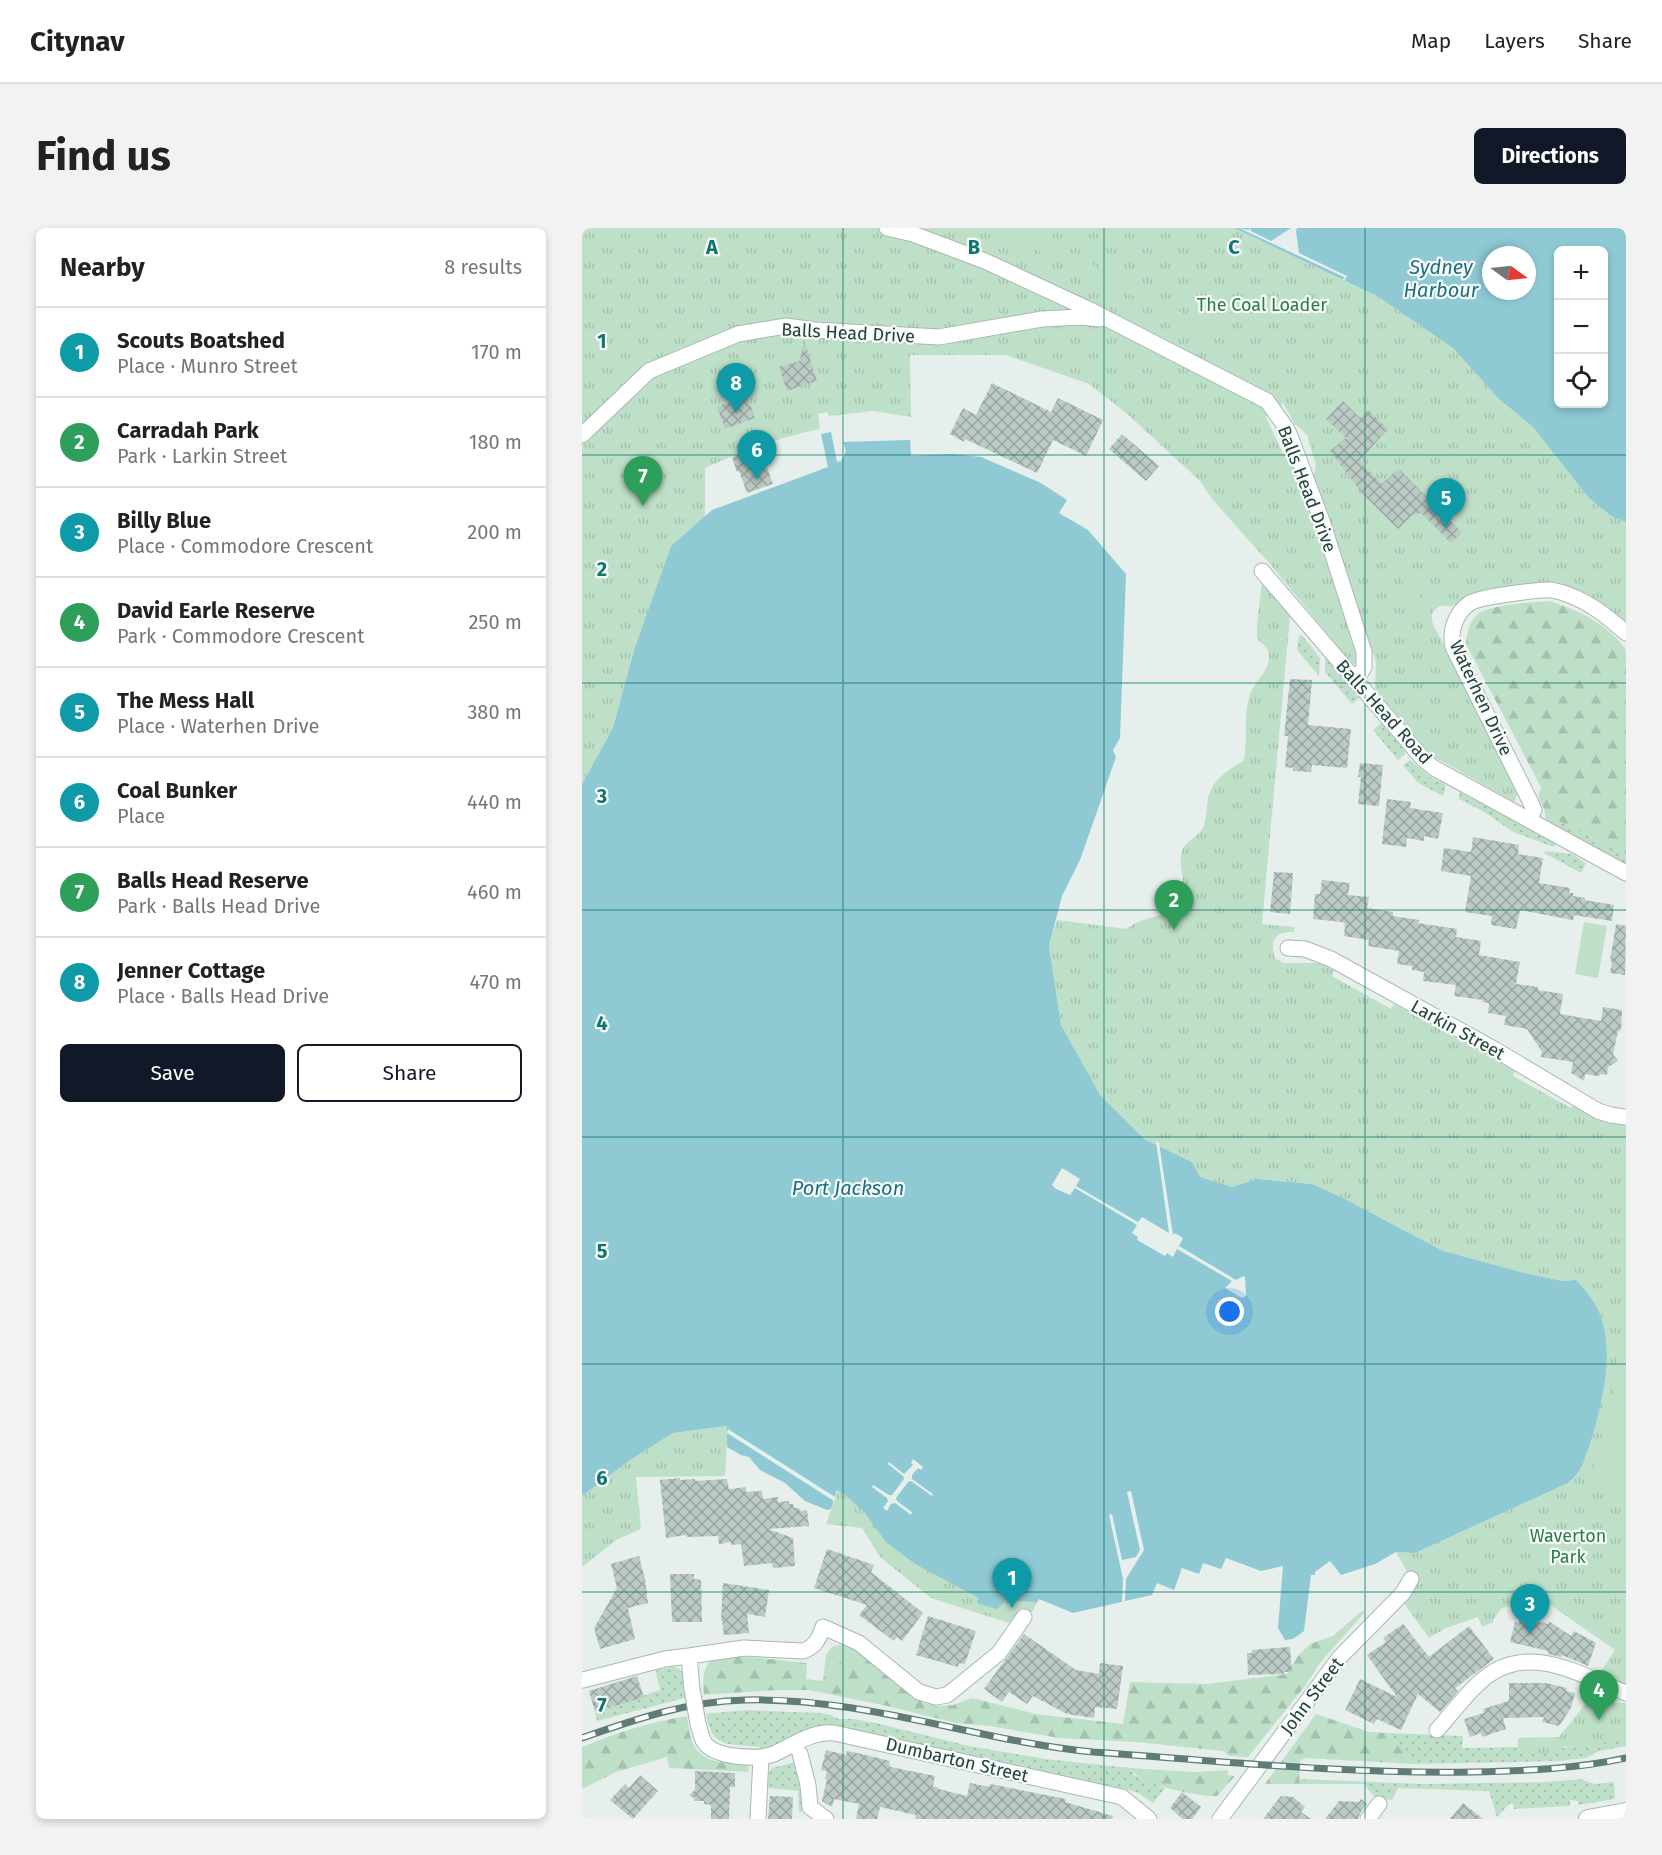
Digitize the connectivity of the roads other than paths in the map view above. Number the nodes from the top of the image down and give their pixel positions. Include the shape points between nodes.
1 (887, 228) edge
2 (1108, 321) junction
3 (582, 435) edge
4 (1262, 571) dead end
5 (1626, 633) edge
6 (1356, 681) junction
7 (1529, 820) junction
8 (1626, 873) edge
9 (1288, 948) dead end
10 (1626, 1117) edge
11 (1411, 1579) dead end
12 (1024, 1617) dead end
13 (689, 1656) junction
14 (583, 1680) edge
15 (1626, 1693) edge
16 (1437, 1730) dead end
17 (800, 1754) dead end
18 (761, 1757) junction
19 (1379, 1804) dead end
20 (1626, 1812) edge
21 (758, 1819) edge
22 (826, 1819) edge
23 (1149, 1819) edge
24 (1220, 1819) edge
25 (1368, 1819) edge
26 (1588, 1819) edge

1 - 2 street, Balls Head Drive via 985,261
2 - 3 street, Balls Head Drive via 1081,316 1042,319 939,337 786,326 738,334 649,371
2 - 6 street, Balls Head Drive via 1268,401 1287,429 1322,520 1364,652 1364,667
4 - 6 street, Balls Head Road
5 - 7 street, Waterhen Drive via 1604,614 1570,595 1552,590 1487,597 1470,603 1454,624 1450,637 1453,647 1534,810
6 - 7 street, Balls Head Road via 1429,764
7 - 8 street, Balls Head Road
9 - 10 street, Larkin Street via 1305,949 1331,959 1598,1111
11 - 24 street, John Street via 1403,1593 1340,1657
12 - 13 street via 999,1653 951,1692 936,1697 919,1692 854,1639 824,1627 816,1644 803,1652 744,1648
13 - 14 street
13 - 18 street, bridge via 704,1742 715,1751
15 - 16 street via 1553,1664 1522,1661 1489,1673
17 - 22 street via 810,1807
18 - 21 street
18 - 23 street, Dumbarton Street via 816,1733 834,1733 1122,1797
19 - 25 street
20 - 26 street

